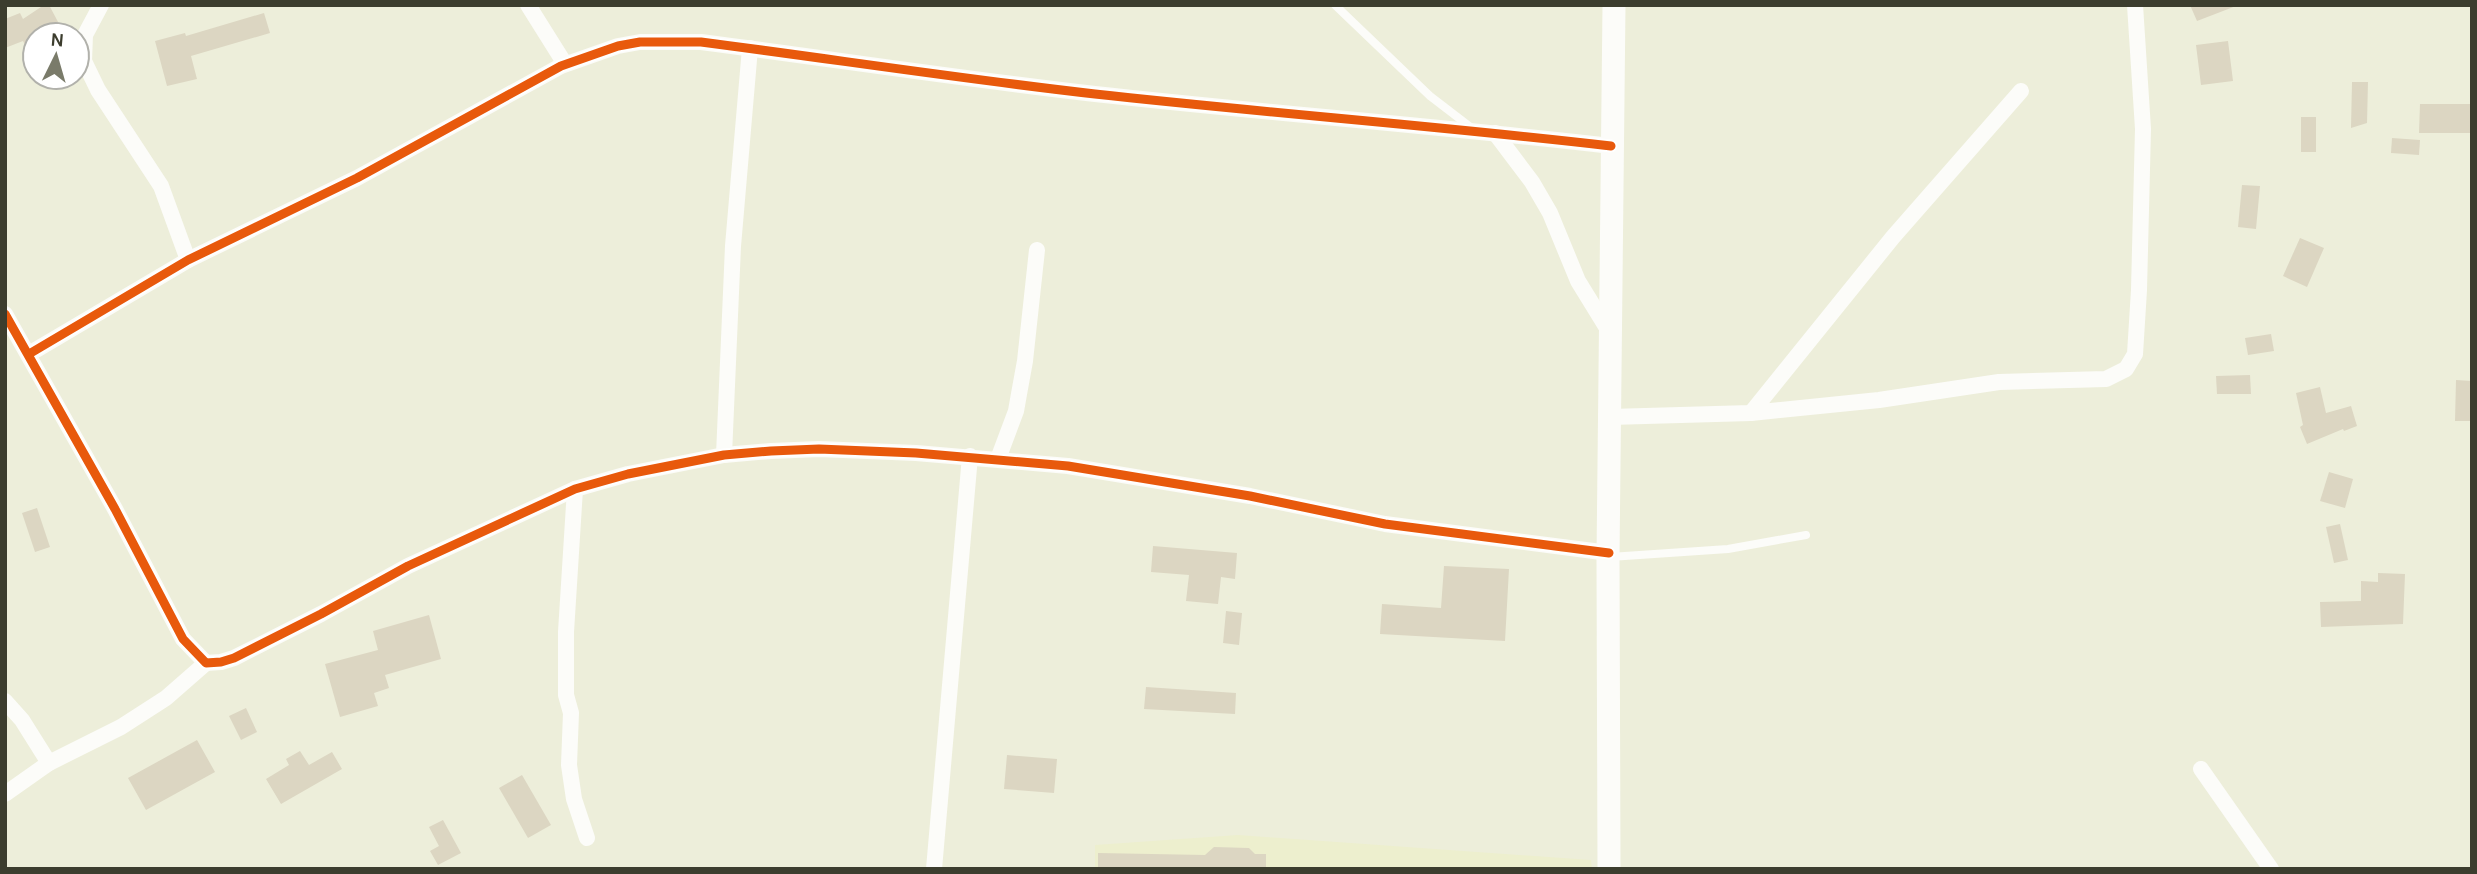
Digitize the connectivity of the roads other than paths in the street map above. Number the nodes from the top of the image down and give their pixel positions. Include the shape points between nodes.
1 (101, 5) edge
2 (528, 5) edge
3 (1335, 5) edge
4 (1614, 5) edge
5 (2135, 5) edge
6 (750, 48) junction
7 (565, 64) junction
8 (2021, 91) dead end
9 (1475, 131) junction
10 (1495, 133) junction
11 (1611, 146) junction
12 (1037, 250) dead end
13 (188, 260) junction
14 (5, 314) edge
15 (1610, 333) junction
16 (29, 354) junction
17 (1751, 413) junction
18 (1610, 417) junction
19 (724, 455) junction
20 (970, 456) junction
21 (998, 459) junction
22 (575, 489) junction
23 (1806, 536) dead end
24 (1609, 555) junction
25 (206, 663) junction
26 (5, 701) edge
27 (49, 763) junction
28 (2201, 769) dead end
29 (5, 794) edge
30 (587, 838) dead end
31 (934, 869) edge
32 (1609, 869) edge
33 (2271, 869) edge

1 - 13 street via 85,35 84,61 161,187
2 - 7 street
3 - 9 lane via 1430,96
4 - 11 street
5 - 17 street via 2143,129 2142,204 2135,354 2126,369 2106,380 2000,382
6 - 7 street via 640,42
6 - 9 street via 1092,93
6 - 19 street via 733,246
7 - 13 street via 357,178
8 - 17 street via 1893,237
9 - 10 street
10 - 11 street
10 - 15 street via 1532,181 1578,281
11 - 15 street
12 - 21 street via 1016,411
13 - 16 street
14 - 16 street
15 - 18 street
16 - 25 street via 183,639
17 - 18 street
18 - 24 street
19 - 20 street via 819,449
19 - 22 street
20 - 21 street
20 - 31 street
21 - 24 street via 1211,489 1385,524
22 - 25 street via 408,566 234,658
22 - 30 street via 566,695 572,726 569,765
23 - 24 lane via 1728,549
24 - 32 street
25 - 27 street via 166,698 121,727
26 - 27 street
27 - 29 street
28 - 33 street

